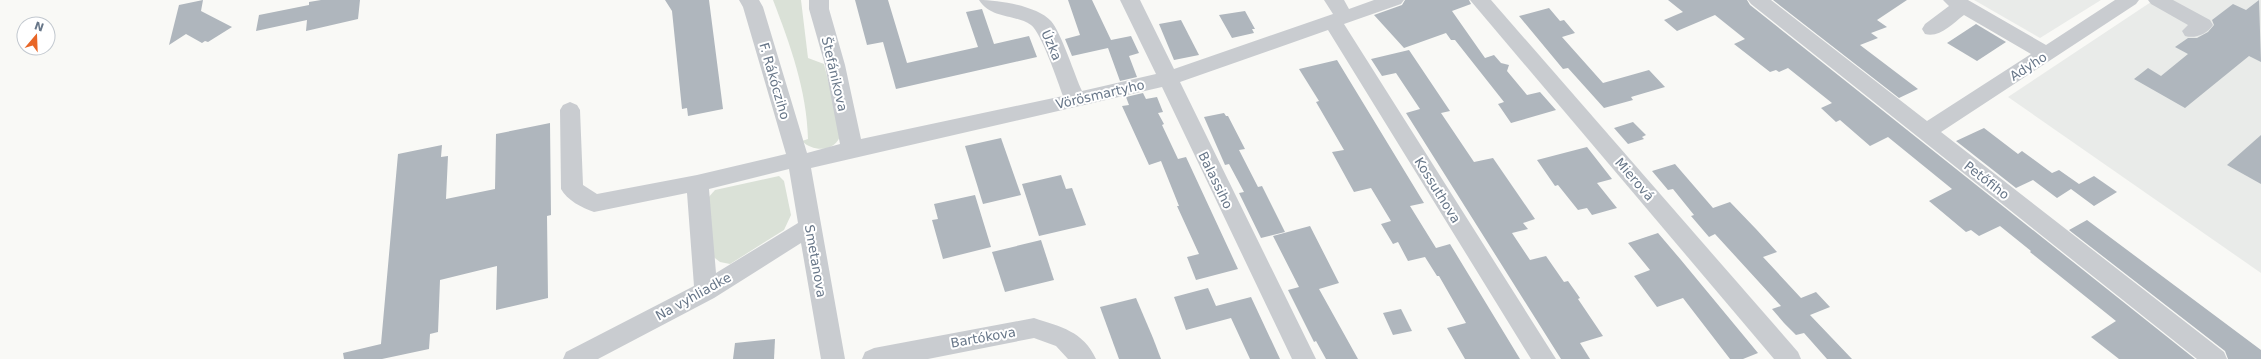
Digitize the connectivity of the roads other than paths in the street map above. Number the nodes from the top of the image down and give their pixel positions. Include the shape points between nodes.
1 (749, 0) edge
2 (819, 0) edge
3 (989, 0) edge
4 (1130, 0) edge
5 (1394, 0) edge
6 (1480, 0) edge
7 (1758, 0) edge
8 (2129, 0) edge
9 (2158, 0) edge
10 (1958, 3) edge
11 (1337, 13) edge
12 (2203, 25) dead end
13 (1932, 29) dead end
14 (2047, 54) junction
15 (1167, 79) junction
16 (1076, 100) junction
17 (570, 110) dead end
18 (1926, 132) junction
19 (852, 148) junction
20 (798, 161) junction
21 (696, 183) junction
22 (809, 228) junction
23 (706, 291) junction
24 (574, 359) edge
25 (834, 359) edge
26 (874, 359) edge
27 (1084, 359) edge
28 (1304, 359) edge
29 (1544, 359) edge
30 (1789, 359) edge
31 (2215, 359) edge

1 - 20 street, F. Rákócziho
2 - 19 street, Štefánikova
3 - 16 street, Úzka via 998,7 1040,20
4 - 15 street, Balassiho
5 - 11 street, Vörösmartyho
6 - 30 street, Mierová
7 - 18 street, Petőfiho
8 - 14 street, Adyho
9 - 12 street
10 - 13 street
10 - 14 street
11 - 15 street, Vörösmartyho
11 - 29 street, Kossuthova
14 - 18 street, Adyho
15 - 16 street, Vörösmartyho
15 - 28 street, Balassiho
16 - 19 street, Vörösmartyho
17 - 21 street, Vörösmartyho via 572,189 594,203
18 - 31 street, Petőfiho
19 - 20 street, Vörösmartyho
20 - 21 street, Vörösmartyho
20 - 22 street, Smetanova
21 - 23 street
22 - 23 street, Na vyhliadke
22 - 25 street, Smetanova
23 - 24 street, Na vyhliadke
26 - 27 street, Bartókova via 1034,328 1065,339

